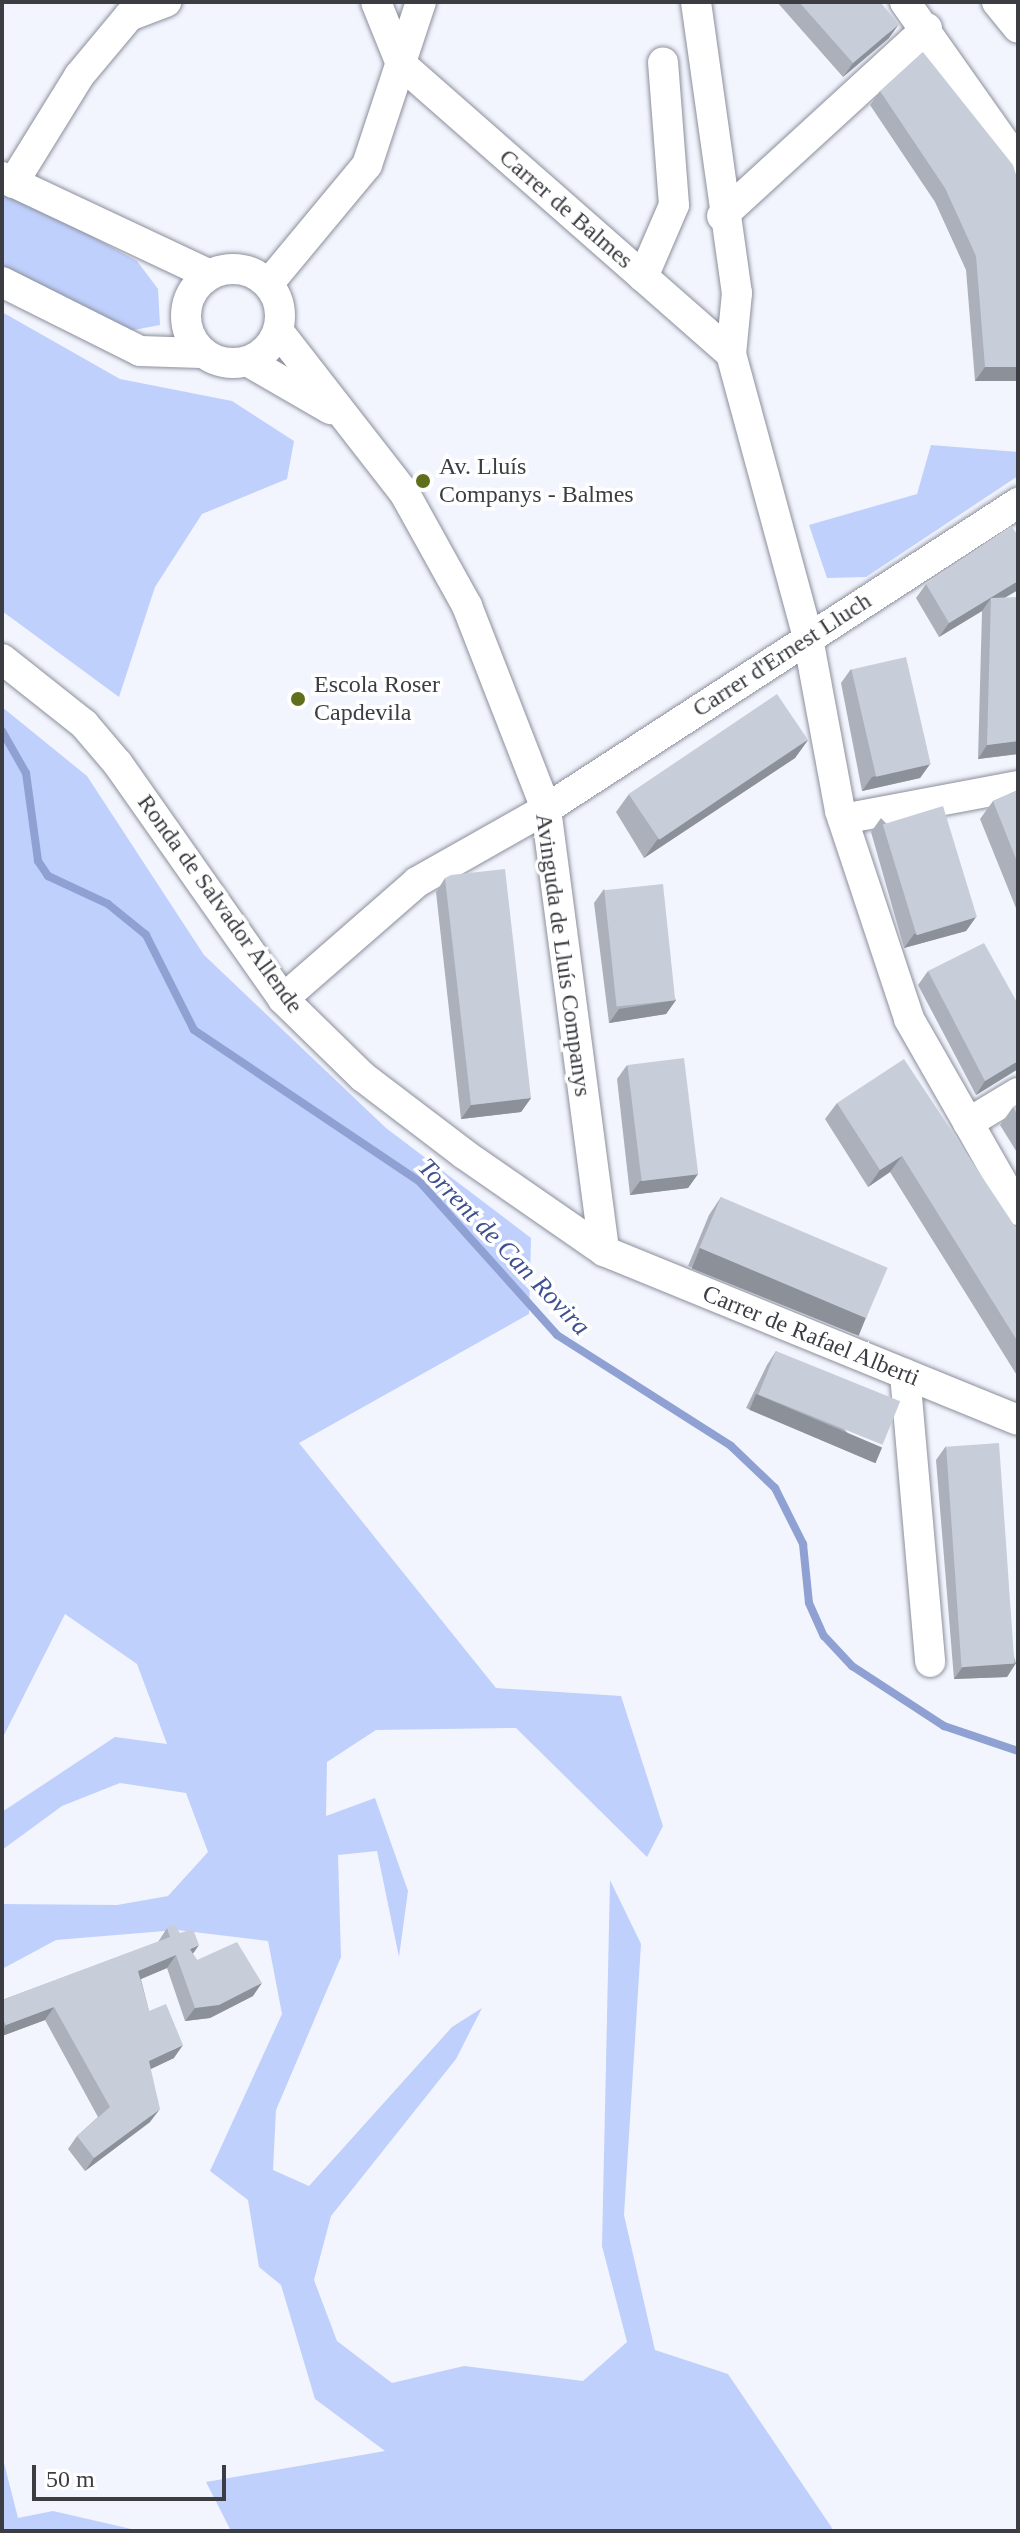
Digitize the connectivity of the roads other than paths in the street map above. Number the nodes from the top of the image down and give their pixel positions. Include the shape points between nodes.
1 (166, 2) edge
2 (376, 2) edge
3 (421, 2) edge
4 (696, 2) edge
5 (905, 2) edge
6 (997, 2) edge
7 (123, 9) edge
8 (927, 28) junction
9 (1018, 28) edge
10 (663, 62) dead end
11 (401, 64) junction
12 (1018, 162) edge
13 (7, 180) edge
14 (722, 216) junction
15 (145, 248) junction
16 (208, 274) junction
17 (643, 277) junction
18 (2, 282) edge
19 (269, 283) junction
20 (185, 305) junction
21 (279, 332) junction
22 (201, 353) junction
23 (731, 354) junction
24 (249, 362) junction
25 (346, 421) junction
26 (1018, 503) edge
27 (808, 638) junction
28 (2, 659) edge
29 (1018, 786) edge
30 (546, 809) junction
31 (843, 819) junction
32 (283, 999) junction
33 (1018, 1093) edge
34 (968, 1123) junction
35 (1018, 1210) edge
36 (604, 1251) junction
37 (905, 1374) junction
38 (1018, 1420) edge
39 (930, 1662) dead end

1 - 7 street
2 - 11 street
3 - 11 street
4 - 14 street
5 - 8 street
6 - 9 street
7 - 13 street
8 - 12 street
8 - 14 street
10 - 17 street via 674,205
11 - 17 street, Carrer de Balmes
11 - 19 street via 367,165
13 - 15 street
14 - 23 street via 737,293
15 - 16 street
15 - 20 street
16 - 19 street via 236,267
16 - 20 street
17 - 23 street, Carrer de Balmes
18 - 22 street via 140,351
19 - 21 street via 279,299
20 - 22 street via 186,330
21 - 24 street
21 - 25 street, Avinguda de Lluís Companys
22 - 24 street via 219,363
23 - 27 street
24 - 25 street
25 - 30 street, Avinguda de Lluís Companys via 405,494 467,606
26 - 27 street, Carrer d'Ernest Lluch
27 - 30 street, Carrer d'Ernest Lluch
27 - 31 street
28 - 32 street, Ronda de Salvador Allende via 84,724 118,764
29 - 31 street
30 - 32 street, Carrer d'Ernest Lluch via 417,882
30 - 36 street, Avinguda de Lluís Companys
31 - 34 street via 909,1019
32 - 36 street, Ronda de Salvador Allende via 363,1077
33 - 34 street
34 - 35 street
36 - 37 street, Carrer de Rafael Alberti
37 - 38 street, Carrer de Rafael Alberti
37 - 39 street

